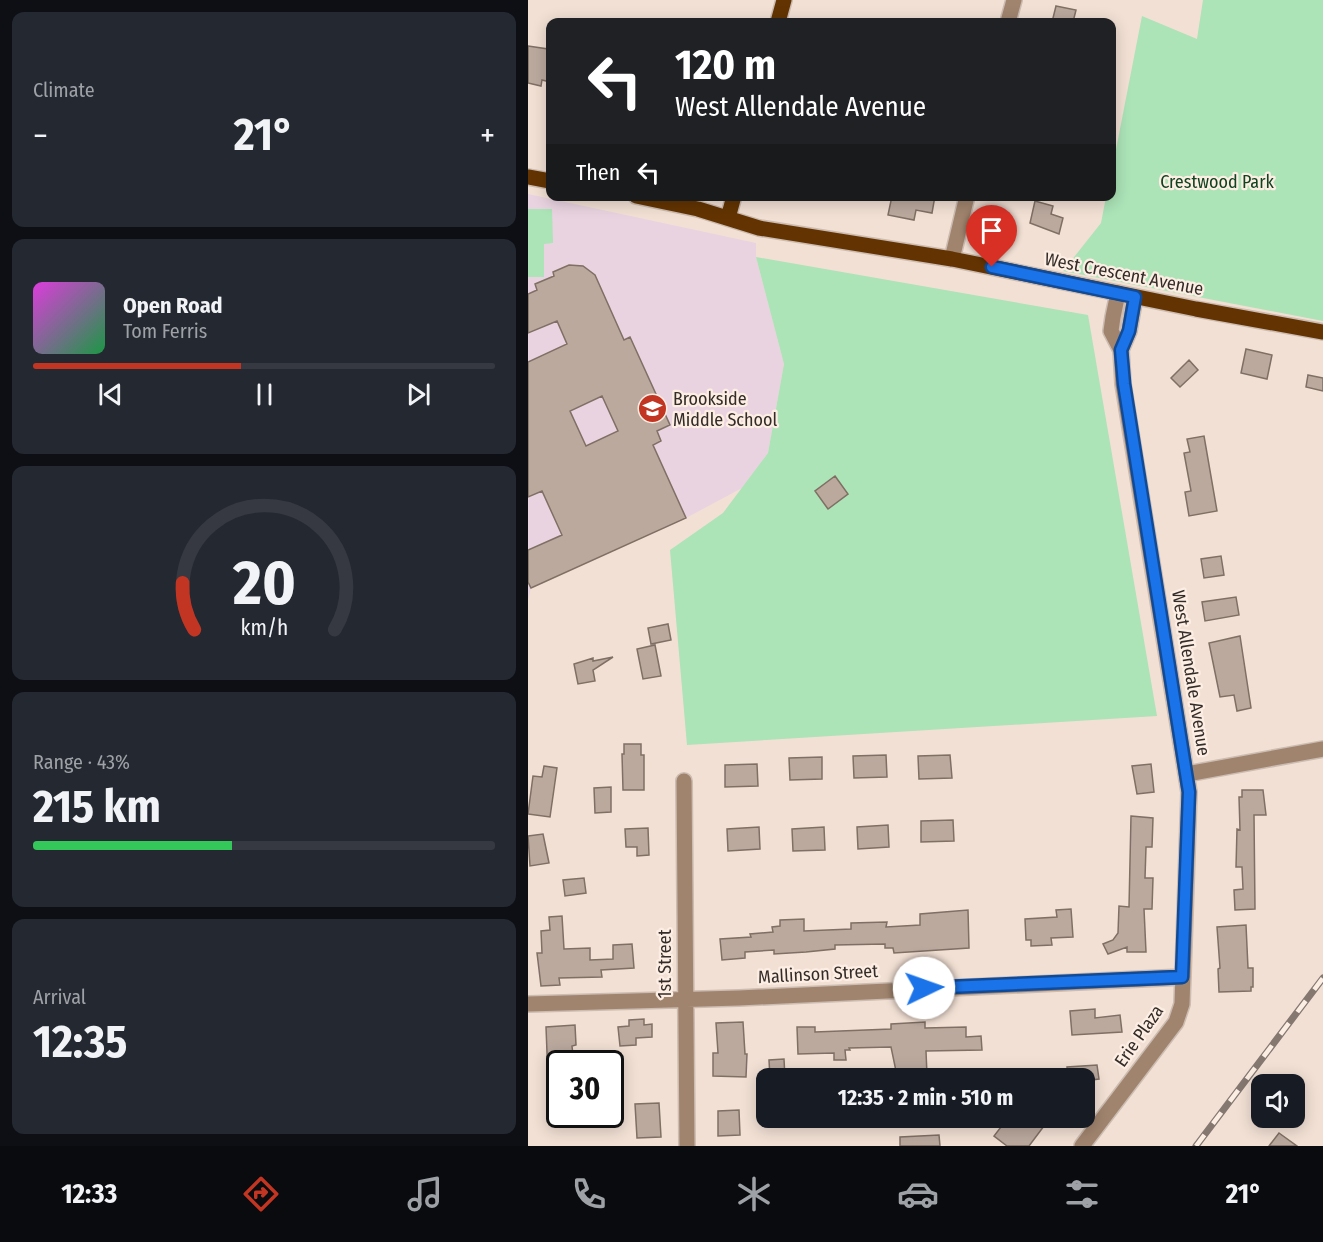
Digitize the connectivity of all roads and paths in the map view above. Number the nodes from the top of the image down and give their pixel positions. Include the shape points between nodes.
1 (784, 0) edge
2 (1014, 0) edge
3 (779, 18) edge
4 (1009, 18) edge
5 (528, 177) edge
6 (546, 180) edge
7 (660, 201) edge
8 (733, 201) edge
9 (967, 201) edge
10 (728, 218) junction
11 (952, 259) junction
12 (1118, 293) junction
13 (1135, 297) junction
14 (1323, 332) edge
15 (1121, 350) junction
16 (1323, 748) edge
17 (1187, 774) junction
18 (684, 782) dead end
19 (1182, 977) junction
20 (685, 999) junction
21 (528, 1004) edge
22 (1182, 1004) joint
23 (687, 1146) edge
24 (1082, 1146) edge

1 - 3 main road
2 - 4 street
5 - 6 main road
7 - 10 main road, West Crescent Avenue
8 - 10 main road
9 - 11 street
10 - 11 main road, West Crescent Avenue via 759,228
11 - 12 main road, West Crescent Avenue
12 - 13 main road, West Crescent Avenue
12 - 15 street, West Allendale Avenue via 1112,331
13 - 14 main road, West Crescent Avenue
13 - 15 street, West Allendale Avenue
15 - 17 street, West Allendale Avenue via 1125,396
16 - 17 street
17 - 19 street, West Allendale Avenue via 1190,807
18 - 20 street, 1st Street
19 - 20 street, Mallinson Street
19 - 22 street, West Allendale Avenue
20 - 21 street, Mallinson Street
20 - 23 street, 1st Street
22 - 24 street, Erie Plaza via 1176,1022

